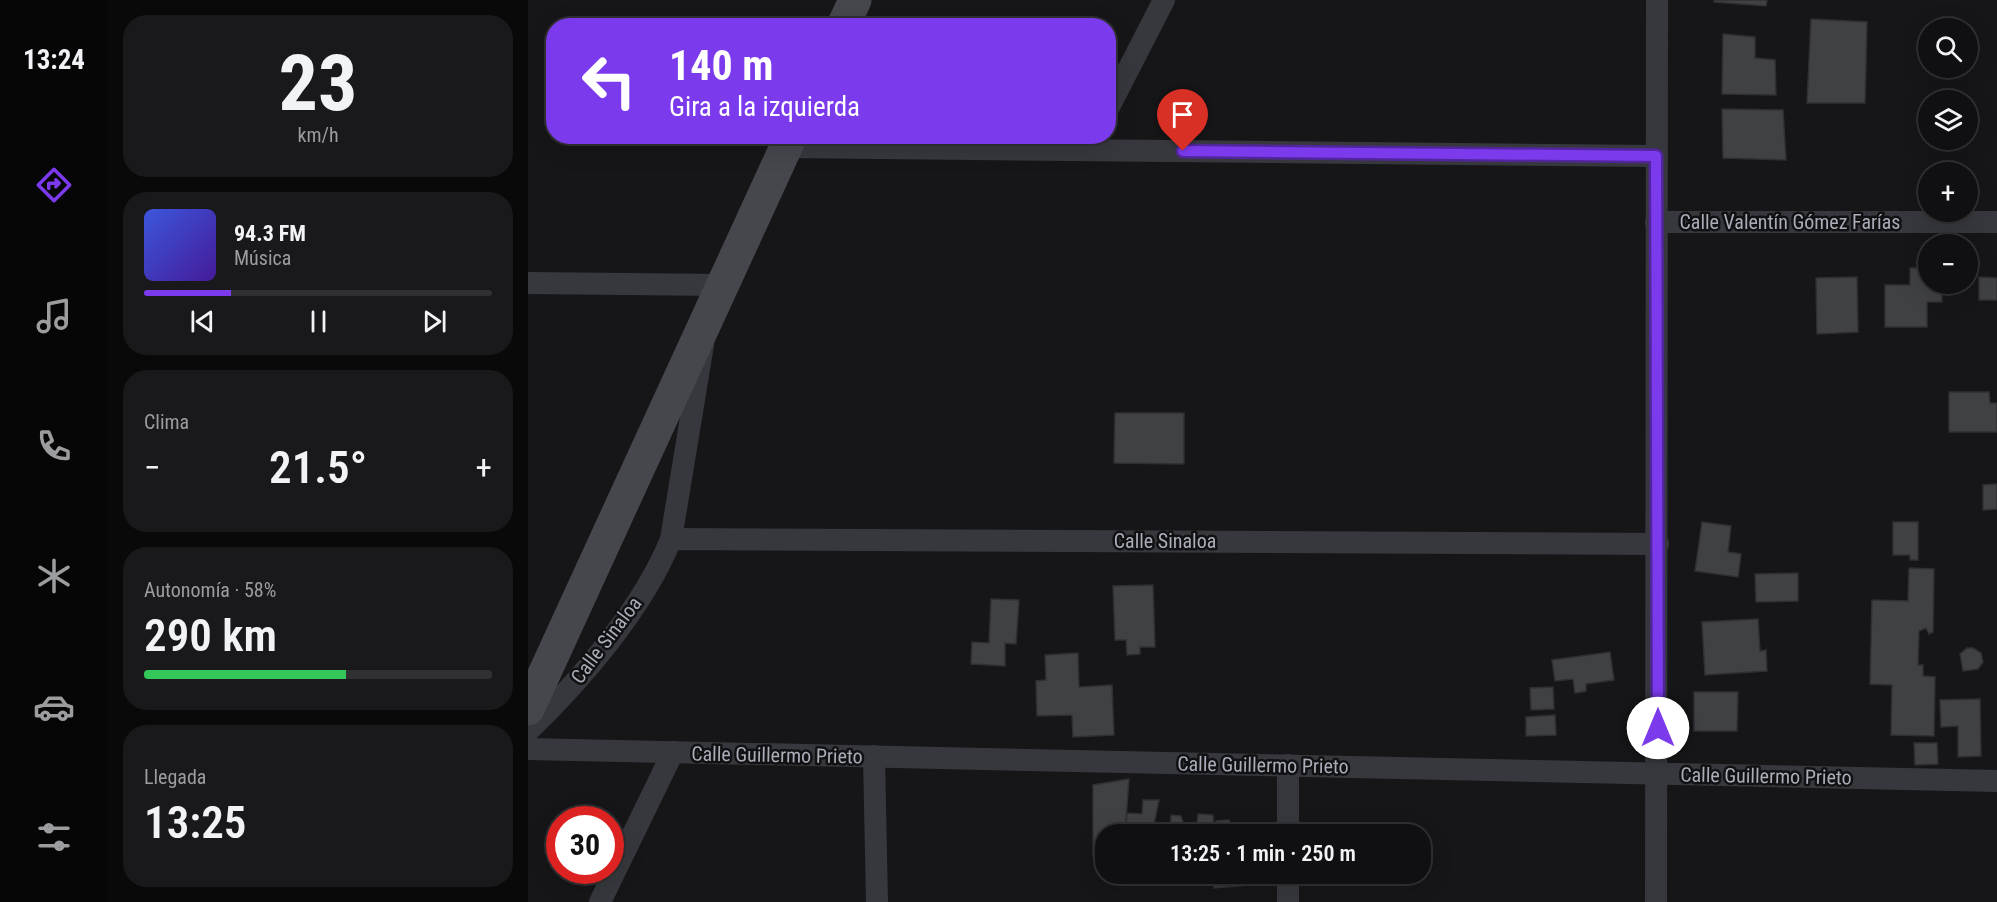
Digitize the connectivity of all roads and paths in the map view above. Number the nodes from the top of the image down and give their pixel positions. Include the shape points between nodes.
1 (855, 0) edge
2 (1164, 0) edge
3 (1657, 0) edge
4 (847, 18) edge
5 (1116, 93) edge
6 (787, 144) edge
7 (1116, 144) edge
8 (1656, 156) junction
9 (1656, 222) junction
10 (1997, 222) edge
11 (528, 283) edge
12 (723, 285) junction
13 (706, 323) junction
14 (671, 539) junction
15 (1658, 544) junction
16 (528, 709) edge
17 (528, 731) edge
18 (528, 749) edge
19 (673, 752) junction
20 (874, 756) junction
21 (1288, 765) junction
22 (1658, 774) junction
23 (1997, 781) edge
24 (1288, 824) edge
25 (1288, 884) edge
26 (600, 902) edge
27 (877, 902) edge
28 (1288, 902) edge
29 (1656, 902) edge

1 - 4 main road
2 - 5 street
3 - 8 street
6 - 12 main road
7 - 8 street
8 - 9 street
9 - 10 street, Calle Valentín Gómez Farías
9 - 15 street
11 - 12 street
12 - 13 main road
13 - 14 street, Calle Sinaloa
13 - 16 main road
14 - 15 street, Calle Sinaloa
14 - 17 street, Calle Sinaloa via 659,569 601,651
15 - 22 street
18 - 19 street, Calle Guillermo Prieto
19 - 20 street, Calle Guillermo Prieto
19 - 26 street
20 - 21 street, Calle Guillermo Prieto
20 - 27 street
21 - 22 street, Calle Guillermo Prieto
21 - 24 street
22 - 23 street, Calle Guillermo Prieto
22 - 29 street
25 - 28 street

